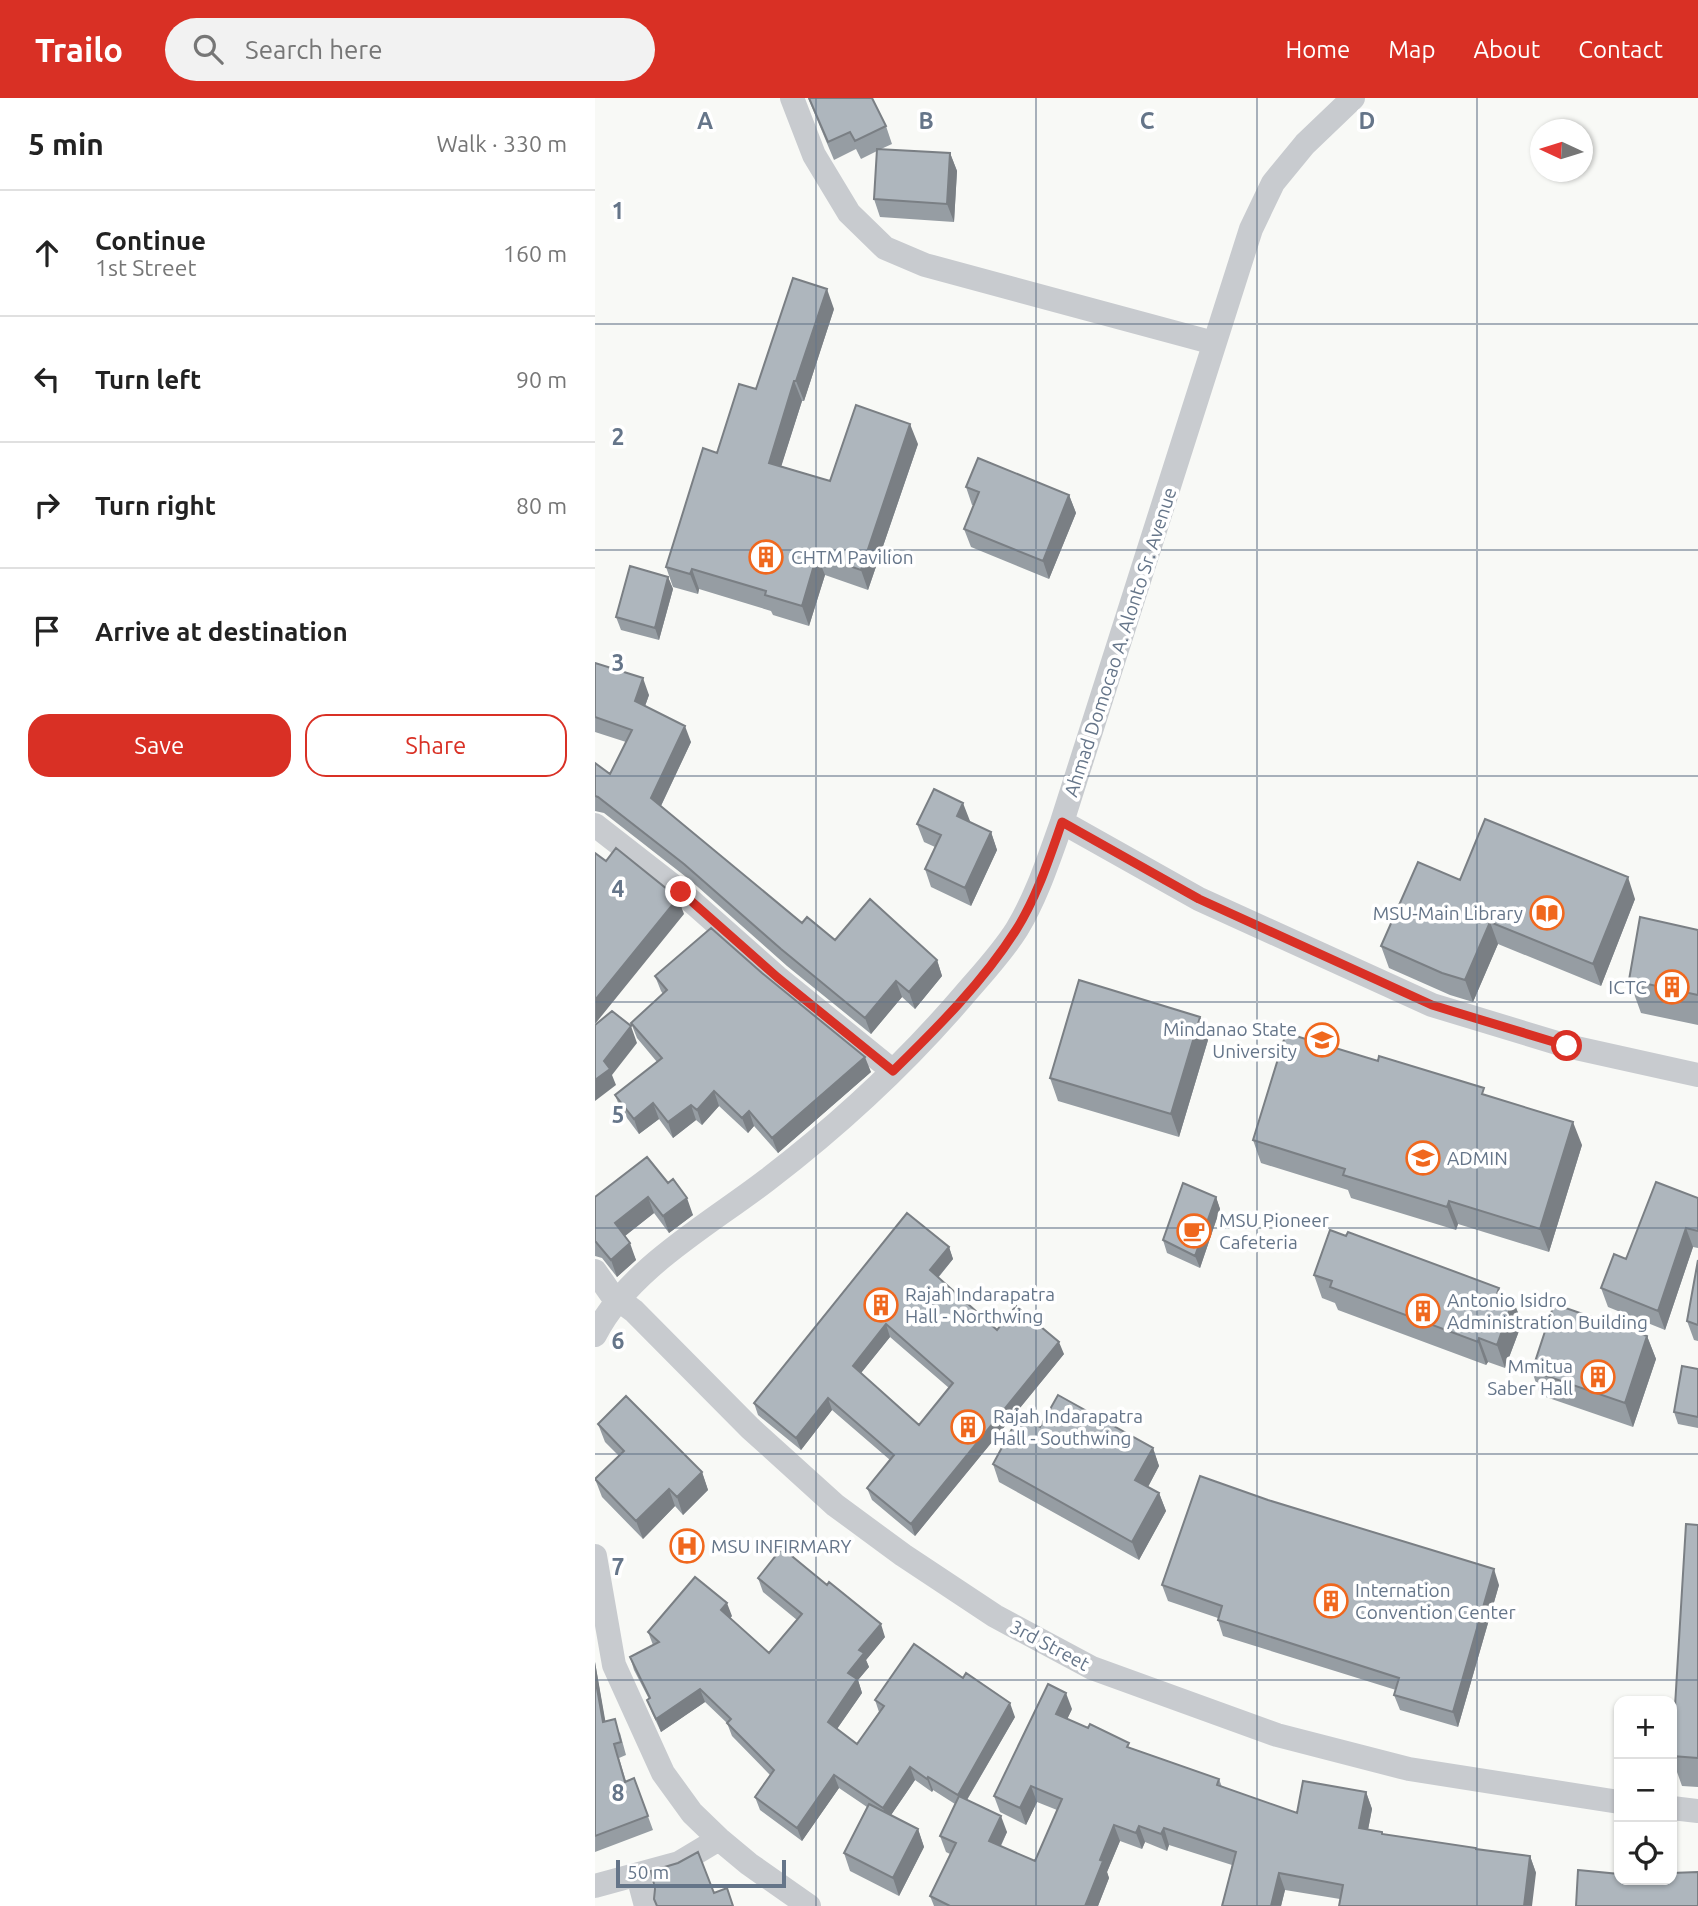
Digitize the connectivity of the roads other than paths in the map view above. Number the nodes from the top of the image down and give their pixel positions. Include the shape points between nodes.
1 (792, 98) edge
2 (1353, 98) edge
3 (1214, 343) junction
4 (1062, 822) junction
5 (595, 825) edge
6 (893, 1071) junction
7 (1698, 1075) edge
8 (595, 1271) edge
9 (618, 1301) junction
10 (595, 1335) edge
11 (595, 1556) edge
12 (1614, 1801) edge
13 (1677, 1809) edge
14 (1698, 1811) edge
15 (719, 1839) junction
16 (638, 1876) junction
17 (595, 1886) edge
18 (646, 1906) edge
19 (809, 1906) edge

1 - 3 street via 814,155 849,213 885,248 925,265
2 - 3 street, Ahmad Domocao A. Alonto Sr. Avenue via 1273,183 1251,229
3 - 4 street, Ahmad Domocao A. Alonto Sr. Avenue
4 - 6 street, Ahmad Domocao A. Alonto Sr. Avenue via 1036,893 1017,929 931,1033
4 - 7 street via 1199,899 1432,1005 1567,1046
5 - 6 street
6 - 9 street, Ahmad Domocao A. Alonto Sr. Avenue via 830,1130 654,1265
8 - 9 street, 3rd Street
9 - 10 street, Ahmad Domocao A. Alonto Sr. Avenue
9 - 12 street, 3rd Street via 835,1505 995,1616 1092,1668 1277,1735 1409,1769
11 - 15 street via 614,1665 663,1773 692,1813
13 - 14 street
15 - 16 street via 679,1863
15 - 19 street
16 - 17 street
16 - 18 street

